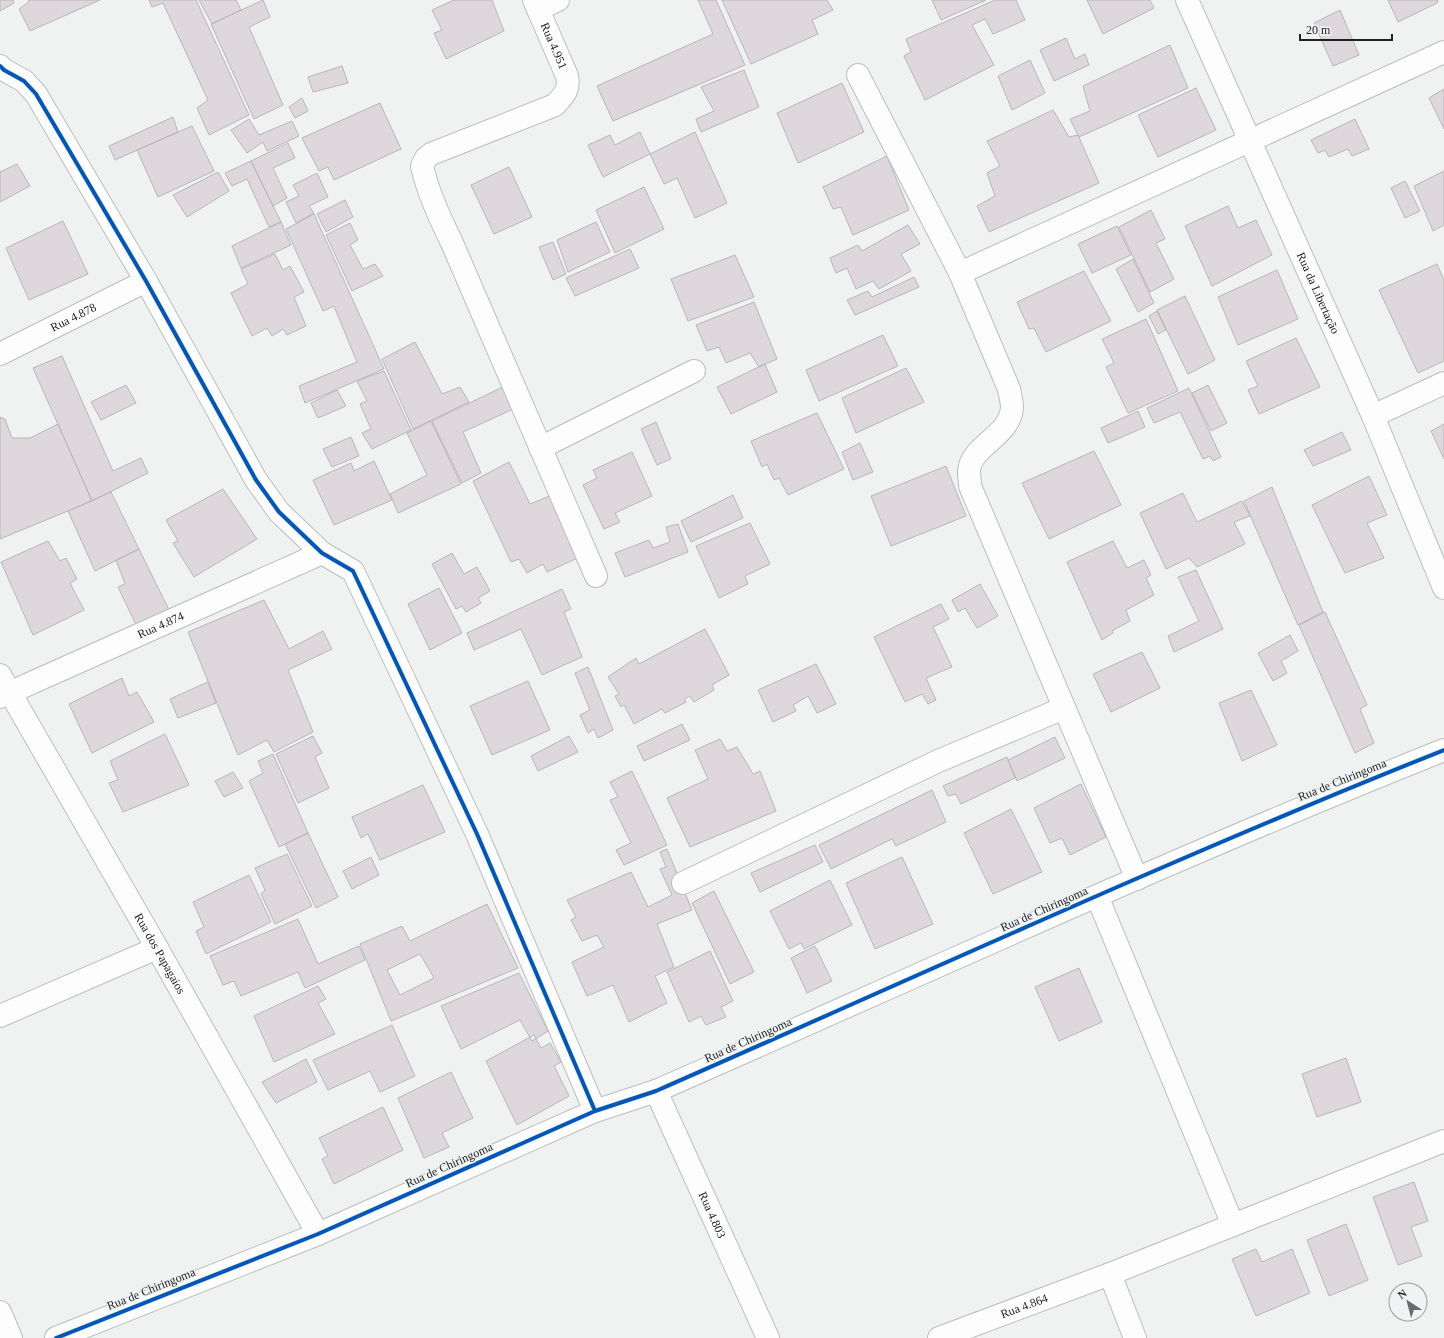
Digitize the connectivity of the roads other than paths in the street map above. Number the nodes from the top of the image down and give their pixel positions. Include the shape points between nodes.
1 (558, 0) edge
2 (1186, 0) edge
3 (536, 5) edge
4 (1444, 52) edge
5 (0, 66) edge
6 (858, 75) dead end
7 (1249, 142) junction
8 (960, 273) junction
9 (146, 281) junction
10 (0, 354) edge
11 (694, 371) dead end
12 (1444, 383) edge
13 (1373, 416) junction
14 (540, 448) junction
15 (322, 553) junction
16 (596, 576) dead end
17 (1444, 588) edge
18 (4, 688) edge
19 (1064, 708) junction
20 (1444, 750) edge
21 (1137, 879) junction
22 (683, 884) dead end
23 (1097, 896) junction
24 (157, 948) junction
25 (0, 1016) edge
26 (656, 1091) junction
27 (595, 1111) junction
28 (1444, 1141) edge
29 (1233, 1225) junction
30 (318, 1234) junction
31 (1110, 1274) junction
32 (0, 1312) edge
33 (11, 1338) edge
34 (56, 1338) edge
35 (768, 1338) edge
36 (939, 1338) edge
37 (1135, 1338) edge

1 - 3 street
2 - 7 street, Rua da Libertação
3 - 14 street, Rua 4.951 via 567,76 567,92 555,105 431,154 422,166 432,200
4 - 7 street
5 - 9 street via 24,81 36,94
6 - 8 street
7 - 8 street
7 - 13 street, Rua da Libertação
8 - 19 street via 1009,389 1012,407 1010,420 973,458 969,470 970,486
9 - 10 street, Rua 4.878
9 - 15 street via 256,480 279,512
11 - 14 street
12 - 13 street
13 - 17 street, Rua da Libertação
14 - 16 street
15 - 18 street, Rua 4.874
15 - 27 street via 353,571 365,595 477,834
18 - 24 street, Rua dos Papagaios
19 - 21 street
19 - 22 street via 936,762
20 - 21 street, Rua de Chiringoma via 1319,800
21 - 23 street, Rua de Chiringoma
23 - 26 street, Rua de Chiringoma
23 - 29 street
24 - 25 street
24 - 30 street, Rua dos Papagaios
26 - 27 street, Rua de Chiringoma
26 - 35 street, Rua 4.803
27 - 30 street, Rua de Chiringoma
28 - 29 street, Rua 4.864
29 - 31 street, Rua 4.864
30 - 34 street, Rua de Chiringoma
31 - 36 street, Rua 4.864
31 - 37 street
32 - 33 street

